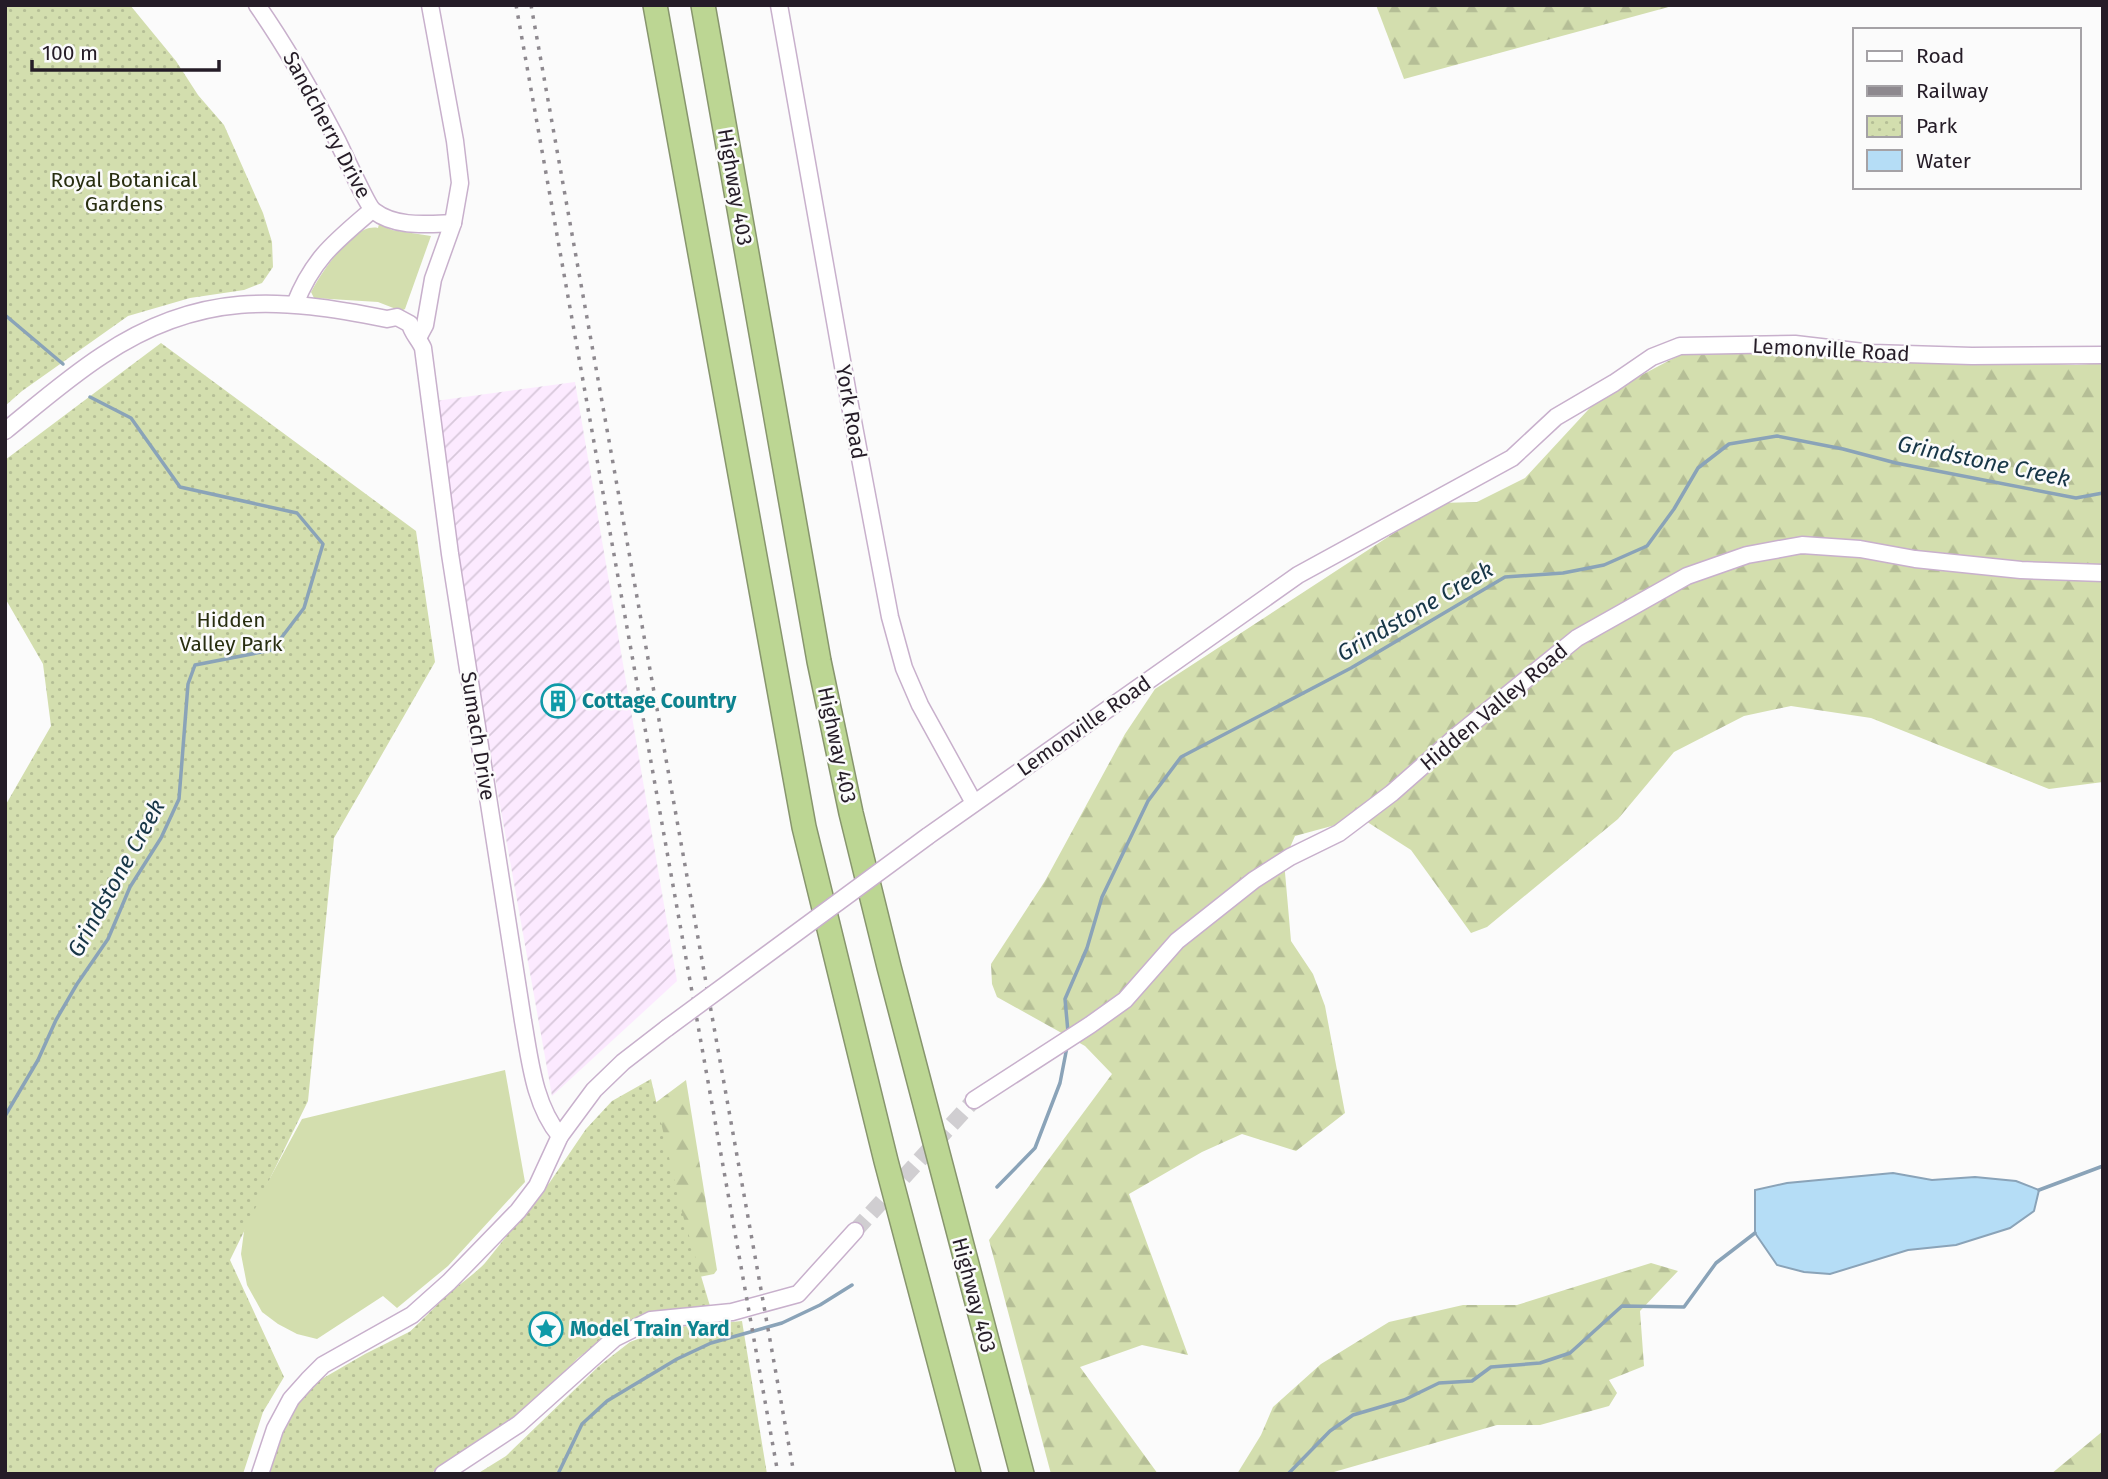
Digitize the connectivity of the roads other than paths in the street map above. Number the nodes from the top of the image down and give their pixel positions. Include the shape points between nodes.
1 (257, 5) edge
2 (430, 5) edge
3 (655, 5) edge
4 (703, 5) edge
5 (779, 5) edge
6 (372, 210) junction
7 (453, 223) junction
8 (295, 304) junction
9 (415, 335) junction
10 (2103, 355) edge
11 (5, 431) edge
12 (2103, 573) edge
13 (974, 803) junction
14 (974, 1100) tunnel mouth
15 (560, 1136) junction
16 (855, 1231) tunnel mouth
17 (260, 1474) edge
18 (443, 1474) edge
19 (969, 1474) edge
20 (1022, 1474) edge

1 - 6 street, Sandcherry Drive via 282,40
2 - 7 street via 460,183
3 - 19 highway via 804,827
4 - 20 highway, Highway 403 via 819,662 889,967
5 - 13 street, York Road via 890,617 920,705
6 - 7 street, Sandcherry Drive via 412,224
6 - 8 street via 318,261
7 - 9 street via 433,279 424,291
8 - 9 street via 397,317 410,324
8 - 11 street via 211,307 150,328 103,355
9 - 15 street, Sumach Drive via 423,348 450,554 523,1021 536,1091
10 - 13 street, Lemonville Road via 1872,353 1795,344 1680,346 1652,357 1556,417 1512,458 1298,575
12 - 14 street, Hidden Valley Road via 2021,570 1802,545 1747,555 1687,576 1577,638 1392,793 1339,833 1254,880 1177,941 1125,1000
13 - 15 street, Lemonville Road, bridge via 623,1062 594,1090
15 - 17 street, Lemonville Road via 537,1186 518,1211 449,1282 412,1315 323,1364 291,1399
16 - 18 street via 798,1294 732,1312 651,1320 615,1338 519,1424

